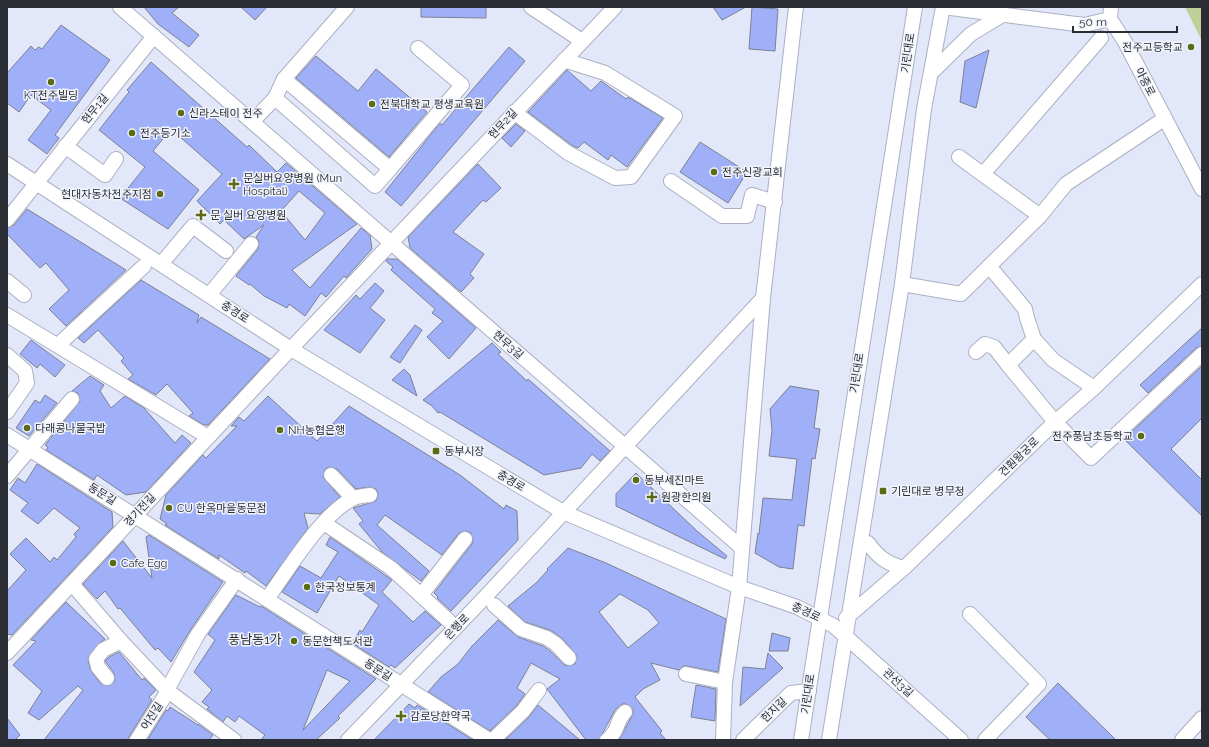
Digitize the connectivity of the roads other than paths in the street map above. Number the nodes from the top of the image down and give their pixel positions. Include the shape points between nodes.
1 (120, 7) edge
2 (347, 7) edge
3 (531, 7) edge
4 (614, 7) edge
5 (796, 7) edge
6 (915, 7) edge
7 (943, 7) edge
8 (1006, 12) edge
9 (1110, 13) edge
10 (154, 36) junction
11 (1101, 38) dead end
12 (582, 41) junction
13 (418, 48) dead end
14 (564, 60) junction
15 (931, 73) junction
16 (284, 79) junction
17 (275, 98) junction
18 (514, 112) junction
19 (1164, 119) junction
20 (253, 121) junction
21 (65, 146) junction
22 (959, 157) dead end
23 (116, 159) dead end
24 (7, 164) edge
25 (390, 169) junction
26 (983, 174) junction
27 (671, 182) dead end
28 (37, 183) junction
29 (1202, 188) edge
30 (775, 202) junction
31 (1040, 216) junction
32 (7, 220) edge
33 (392, 242) junction
34 (251, 244) dead end
35 (226, 250) dead end
36 (161, 264) junction
37 (144, 266) dead end
38 (989, 266) junction
39 (7, 281) edge
40 (902, 284) junction
41 (1202, 284) edge
42 (24, 295) dead end
43 (209, 295) junction
44 (763, 298) junction
45 (9, 318) edge
46 (1034, 339) junction
47 (58, 345) junction
48 (291, 349) junction
49 (976, 352) dead end
50 (1202, 354) edge
51 (7, 355) edge
52 (1008, 365) junction
53 (1094, 388) junction
54 (72, 399) dead end
55 (7, 412) edge
56 (1055, 422) junction
57 (7, 435) edge
58 (208, 437) junction
59 (29, 448) junction
60 (625, 448) junction
61 (331, 474) dead end
62 (7, 476) edge
63 (370, 494) dead end
64 (353, 498) junction
65 (563, 512) junction
66 (136, 515) junction
67 (324, 523) junction
68 (465, 540) dead end
69 (861, 543) junction
70 (742, 548) junction
71 (904, 568) junction
72 (237, 579) junction
73 (72, 584) junction
74 (739, 587) junction
75 (421, 595) junction
76 (267, 599) junction
77 (494, 605) dead end
78 (970, 614) dead end
79 (849, 616) junction
80 (820, 619) junction
81 (449, 621) dead end
82 (834, 626) junction
83 (846, 637) junction
84 (120, 641) junction
85 (8, 650) edge
86 (569, 658) dead end
87 (686, 674) dead end
88 (107, 678) dead end
89 (725, 682) junction
90 (402, 685) junction
91 (539, 690) dead end
92 (168, 691) junction
93 (810, 691) junction
94 (625, 712) dead end
95 (1202, 718) edge
96 (137, 740) edge
97 (234, 740) edge
98 (348, 740) edge
99 (489, 740) edge
100 (493, 740) edge
101 (607, 740) edge
102 (723, 740) edge
103 (743, 740) edge
104 (801, 740) edge
105 (829, 740) edge
106 (961, 740) edge
107 (985, 740) edge
108 (1182, 740) edge

1 - 10 street
2 - 16 street
3 - 12 street
4 - 12 street, 현무2길
5 - 30 street
6 - 80 street, 기린대로
7 - 8 street, 아중로
7 - 15 street
8 - 9 street, 아중로 via 1084,24
8 - 15 street via 971,34
9 - 19 street, 아중로
10 - 20 street
10 - 21 street, 현무1길
11 - 26 street
12 - 14 street, 현무2길
13 - 25 street via 462,85
14 - 18 street, 현무2길
14 - 18 street via 605,73 675,116 631,177 615,178 568,153
15 - 40 street via 924,109
16 - 17 street
16 - 25 street
17 - 20 street
17 - 25 street via 375,186
18 - 33 street, 현무2길
19 - 29 street, 아중로
19 - 31 street via 1066,184
20 - 33 street
21 - 23 street via 105,175
21 - 28 street, 현무1길
22 - 26 street
24 - 28 street, 충경로
26 - 31 street
27 - 30 street via 722,216 747,216 752,196
28 - 32 street, 현무1길
28 - 36 street, 충경로
30 - 44 street
31 - 38 street
33 - 48 street, 현무2길
33 - 60 street, 현무3길
34 - 43 street, 충경로
35 - 36 street via 193,226
36 - 43 street, 충경로
37 - 47 street
38 - 40 street via 961,294
38 - 46 street via 1025,308
39 - 42 street
40 - 69 street
41 - 53 street, 견훤왕궁로
43 - 48 street, 충경로
44 - 60 street
44 - 70 street
45 - 47 street
46 - 52 street
46 - 53 street via 1053,360
47 - 58 street
48 - 58 street, 경기전길
48 - 65 street, 충경로
49 - 52 street via 985,344 994,347
50 - 56 street via 1091,458
51 - 55 street via 26,371 27,383
52 - 56 street
53 - 56 street, 견훤왕궁로
54 - 59 street
56 - 71 street, 견훤왕궁로
57 - 59 street, 동문길
58 - 66 street, 경기전길
59 - 62 street
59 - 66 street, 동문길
60 - 65 street
60 - 70 street, 현무3길
61 - 64 street
63 - 64 street
64 - 67 street
65 - 74 street, 충경로
65 - 90 street, 은행로
66 - 72 street, 동문길
66 - 73 street, 경기전길
67 - 75 street via 391,568
67 - 76 street
68 - 75 street
69 - 71 street via 868,543 890,565
69 - 79 street
70 - 74 street
71 - 79 street, 견훤왕궁로
72 - 76 street, 동문길
72 - 92 street via 198,634
73 - 84 street
73 - 85 street, 경기전길
74 - 80 street, 충경로 via 797,607
74 - 89 street
75 - 81 street
76 - 90 street, 동문길
77 - 86 street via 521,629 547,638
78 - 107 street via 1038,684
79 - 82 street, 견훤왕궁로
79 - 83 street
80 - 82 street, 충경로
80 - 93 street, 기린대로
82 - 83 street, 관선3길
83 - 105 street
83 - 106 street, 관선3길
84 - 88 street via 103,650 96,659
84 - 92 street
87 - 89 street
89 - 102 street
90 - 98 street, 은행로
90 - 99 street, 동문길
91 - 100 street via 523,711
92 - 96 street, 어진길
92 - 97 street
93 - 103 street, 한지길 via 791,693
93 - 104 street, 기린대로
94 - 101 street via 615,734
95 - 108 street

